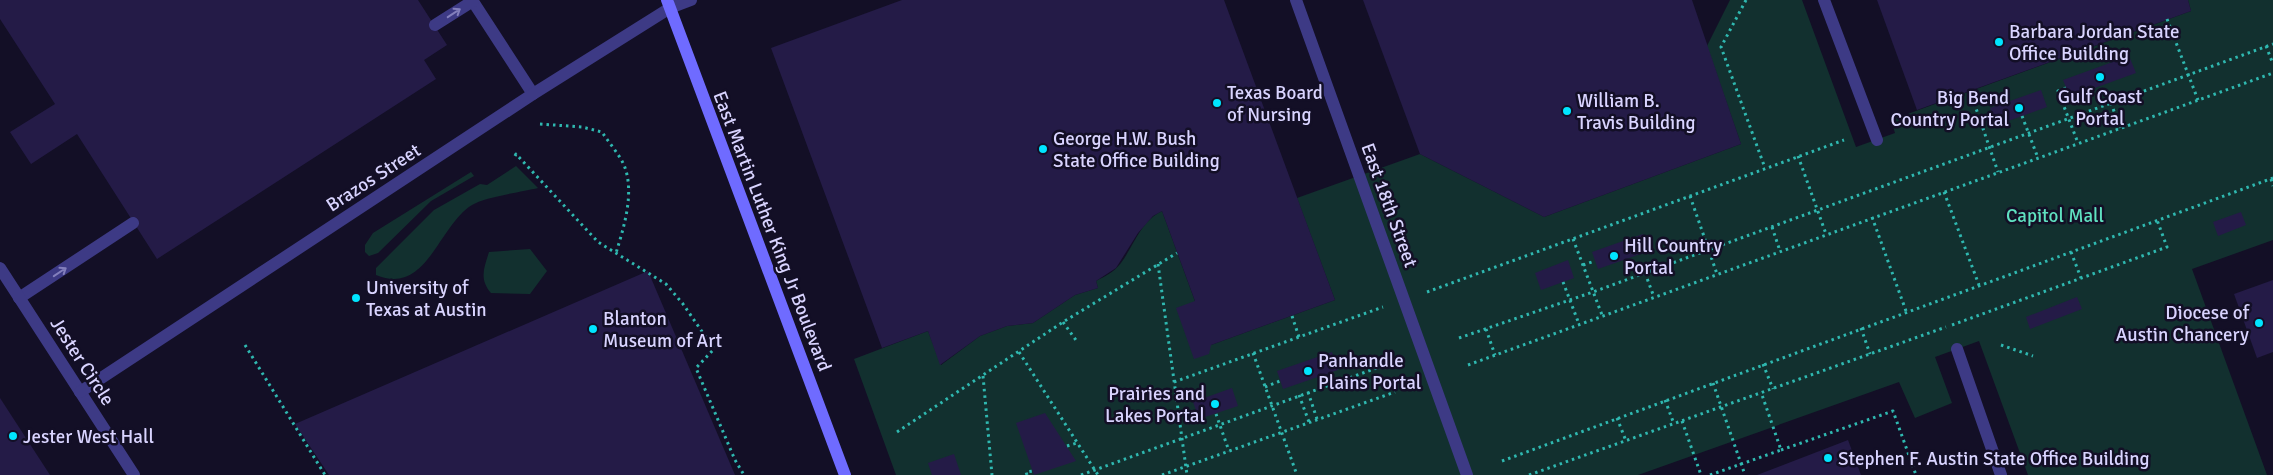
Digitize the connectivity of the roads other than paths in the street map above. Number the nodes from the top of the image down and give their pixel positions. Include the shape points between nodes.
1 (472, 0) edge
2 (691, 0) edge
3 (1296, 0) edge
4 (1824, 0) edge
5 (668, 4) edge
6 (435, 26) dead end
7 (533, 94) junction
8 (1876, 140) dead end
9 (133, 223) dead end
10 (0, 268) edge
11 (19, 298) junction
12 (1957, 349) dead end
13 (80, 392) junction
14 (134, 475) edge
15 (845, 475) edge
16 (1467, 475) edge
17 (2001, 475) edge

6 -> 1 street
1 - 7 street
2 - 5 street, Brazos Street
3 - 16 street, East 18th Street
4 - 8 street
5 - 7 street, Brazos Street
5 - 15 main road, East Martin Luther King Jr Boulevard
7 - 13 street, Brazos Street
11 -> 9 street
10 - 11 street, Jester Circle
11 - 13 street, Jester Circle
12 - 17 street
13 - 14 street, Jester Circle

